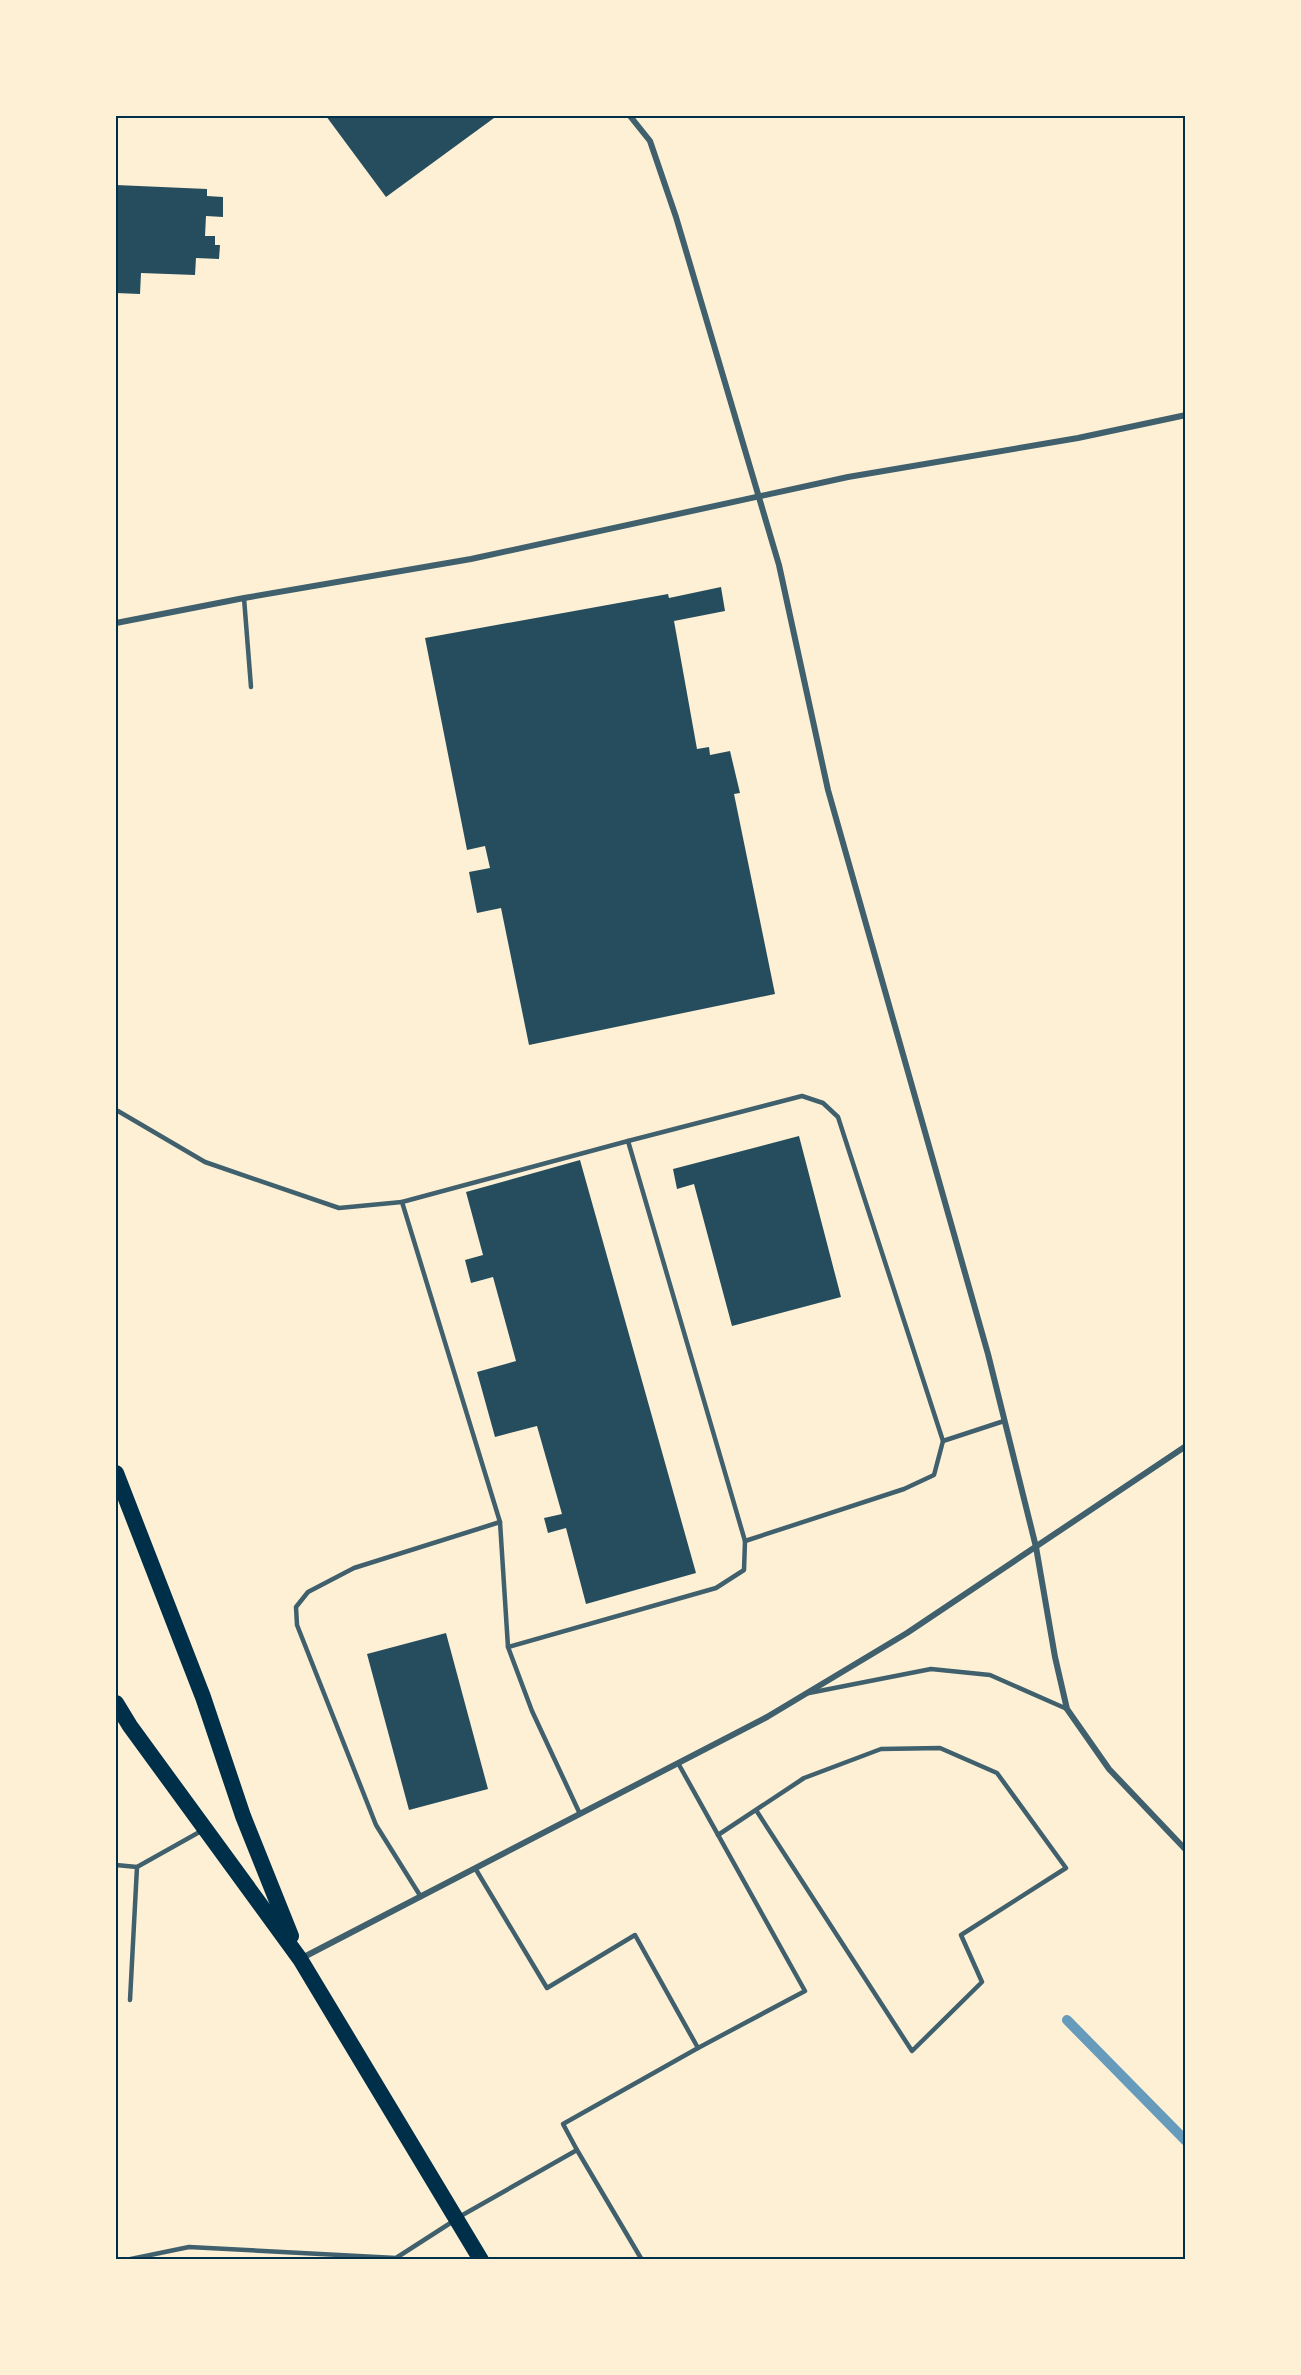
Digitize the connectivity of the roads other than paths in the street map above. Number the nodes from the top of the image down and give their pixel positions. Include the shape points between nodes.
1 (630, 116) edge
2 (1185, 416) edge
3 (760, 495) junction
4 (244, 598) junction
5 (116, 623) edge
6 (251, 687) dead end
7 (117, 1111) edge
8 (628, 1141) junction
9 (402, 1202) junction
10 (1004, 1421) junction
11 (943, 1441) junction
12 (1185, 1446) edge
13 (116, 1473) edge
14 (500, 1522) junction
15 (745, 1541) junction
16 (1036, 1547) junction
17 (508, 1647) junction
18 (806, 1694) junction
19 (116, 1703) edge
20 (1067, 1709) junction
21 (678, 1763) junction
22 (756, 1810) junction
23 (580, 1814) junction
24 (205, 1829) junction
25 (718, 1835) junction
26 (1185, 1850) edge
27 (116, 1864) edge
28 (137, 1867) junction
29 (475, 1868) junction
30 (421, 1897) junction
31 (300, 1959) junction
32 (130, 2000) dead end
33 (698, 2048) junction
34 (577, 2150) junction
35 (456, 2219) junction
36 (126, 2259) edge
37 (481, 2259) edge
38 (642, 2259) edge

1 - 3 street via 650,141
2 - 3 street
3 - 4 street via 471,559
3 - 10 street via 780,565 828,790
4 - 5 street
4 - 6 lane
7 - 9 lane via 205,1162 339,1208
8 - 9 lane
8 - 11 lane via 802,1096 822,1103 838,1117
8 - 15 lane
9 - 14 lane
10 - 11 lane
10 - 16 street
11 - 15 lane via 934,1475 904,1489
12 - 16 street
13 - 31 highway
14 - 17 lane
14 - 30 lane via 354,1568 308,1592 296,1607 297,1625 376,1826
15 - 17 lane via 744,1570 716,1588
16 - 18 street
16 - 20 street
17 - 23 lane via 532,1711
18 - 20 lane via 931,1669 990,1675
18 - 21 street
19 - 24 highway
20 - 26 street via 1108,1769
21 - 23 street
21 - 25 lane
22 - 22 lane via 804,1778 881,1749 940,1748 998,1773 1066,1868 961,1935 982,1982 912,2051
22 - 25 lane
23 - 29 street
24 - 28 lane
24 - 31 highway
25 - 33 lane via 805,1990
27 - 28 lane
28 - 32 lane
29 - 30 street
29 - 33 lane via 547,1988 635,1935
30 - 31 street
31 - 35 highway
33 - 34 lane via 563,2124
34 - 35 lane
34 - 38 lane
35 - 36 lane via 396,2258 189,2247
35 - 37 highway

